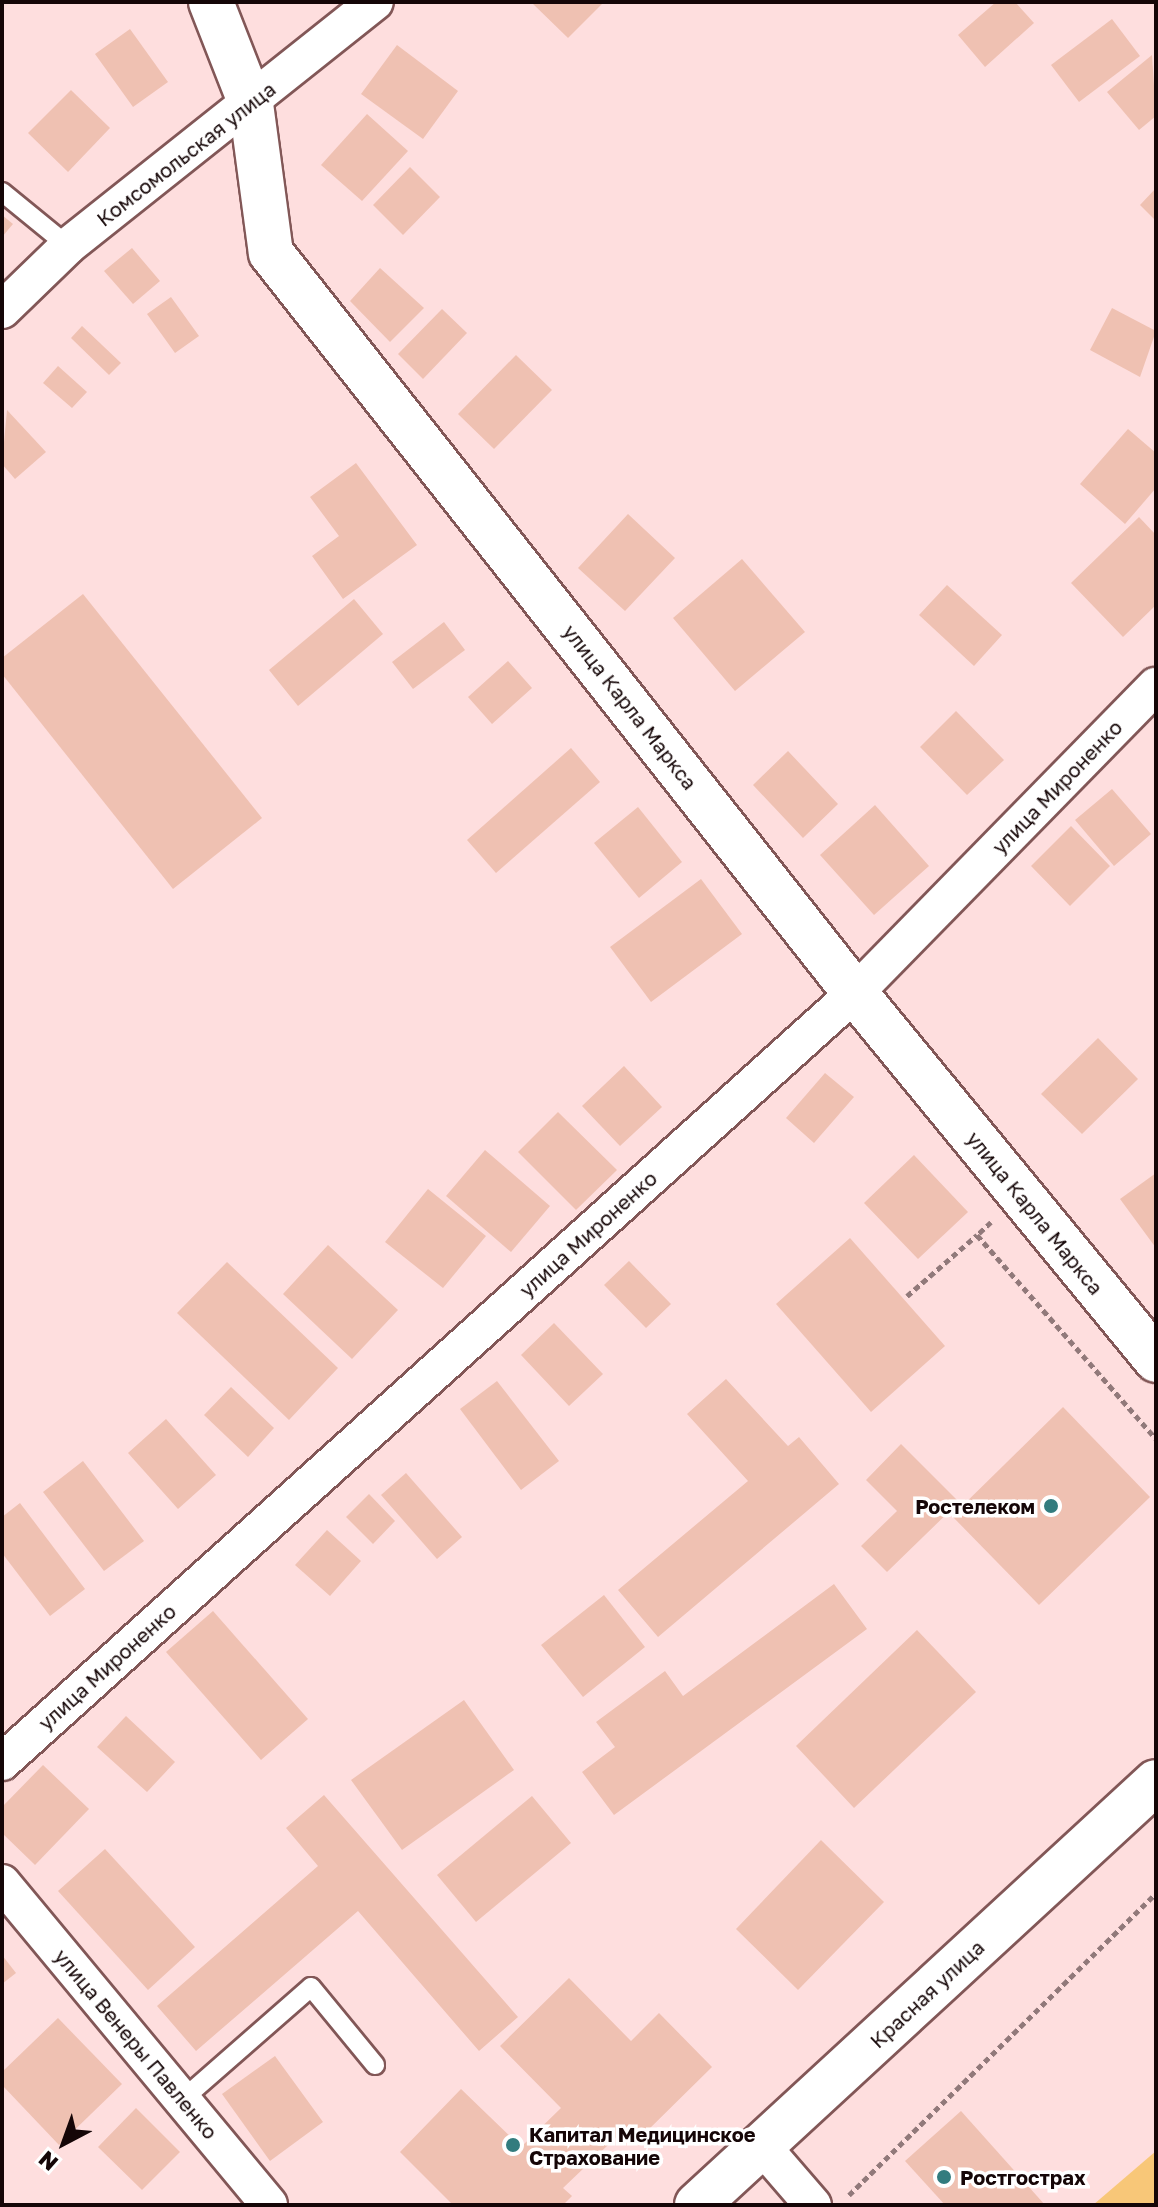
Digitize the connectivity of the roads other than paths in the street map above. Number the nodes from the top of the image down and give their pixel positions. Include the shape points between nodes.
1 (211, 2) edge
2 (375, 2) edge
3 (251, 104) junction
4 (2, 192) edge
5 (68, 246) junction
6 (2, 310) edge
7 (1156, 686) edge
8 (855, 993) junction
9 (1156, 1360) edge
10 (2, 1762) edge
11 (1156, 1782) edge
12 (2, 1883) edge
13 (375, 2065) dead end
14 (182, 2100) junction
15 (762, 2146) junction
16 (269, 2205) edge
17 (697, 2205) edge
18 (813, 2205) edge

1 - 3 main road, улица Карла Маркса
2 - 3 street, Комсомольская улица
3 - 5 street, Комсомольская улица
3 - 8 main road, улица Карла Маркса via 271,253
4 - 5 lane
5 - 6 street, Комсомольская улица
7 - 8 street, улица Мироненко
8 - 9 main road, улица Карла Маркса
8 - 10 street, улица Мироненко
11 - 15 main road, Красная улица
12 - 14 street, улица Венеры Павленко
13 - 14 lane via 311,1987
14 - 16 street, улица Венеры Павленко
15 - 17 main road, Красная улица
15 - 18 street

